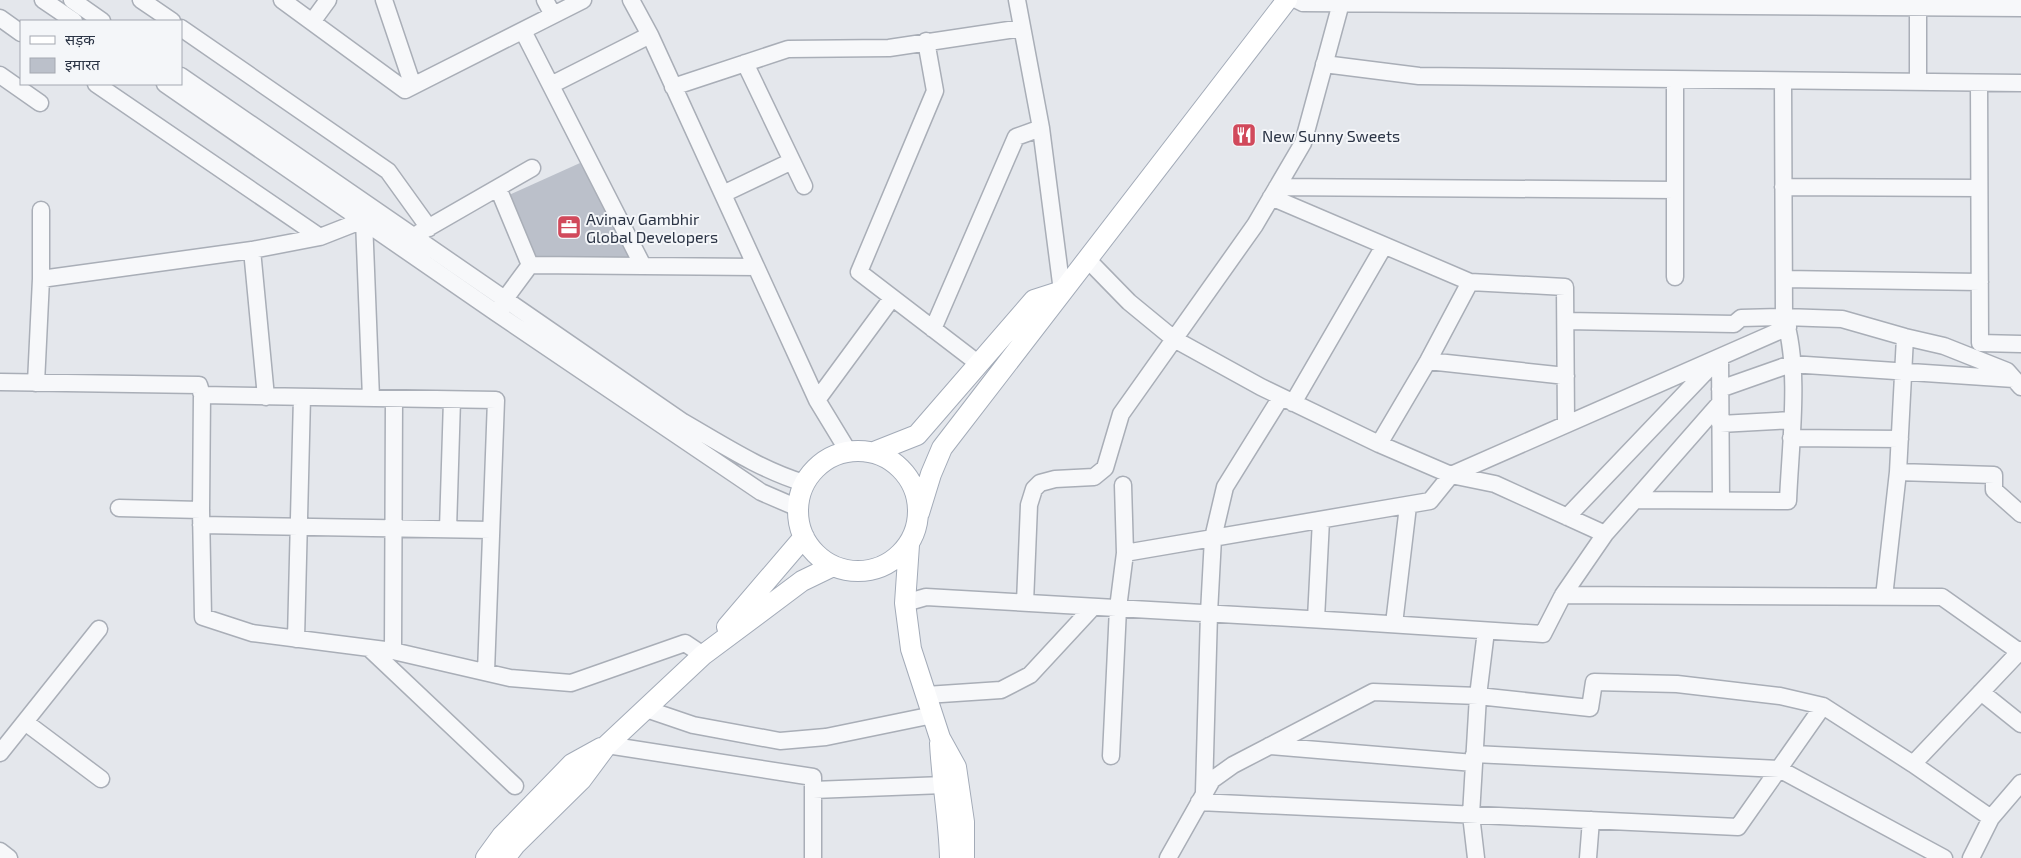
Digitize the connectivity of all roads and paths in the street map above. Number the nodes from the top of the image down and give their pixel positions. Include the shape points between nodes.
1 (43, 0) edge
2 (72, 0) edge
3 (141, 0) edge
4 (282, 0) edge
5 (328, 0) edge
6 (384, 0) edge
7 (545, 0) edge
8 (583, 0) edge
9 (632, 0) edge
10 (1017, 0) edge
11 (1287, 0) edge
12 (1297, 0) edge
13 (1341, 3) junction
14 (1918, 4) edge
15 (2021, 8) edge
16 (553, 15) junction
17 (0, 18) edge
18 (73, 20) edge
19 (101, 20) edge
20 (171, 20) edge
21 (312, 22) junction
22 (1022, 28) junction
23 (182, 29) edge
24 (523, 31) junction
25 (20, 32) edge
26 (650, 35) junction
27 (926, 41) junction
28 (745, 63) junction
29 (1324, 64) junction
30 (0, 75) edge
31 (182, 77) edge
32 (1675, 80) junction
33 (1783, 81) junction
34 (1918, 82) junction
35 (1979, 83) junction
36 (2021, 83) edge
37 (97, 85) edge
38 (166, 85) edge
39 (551, 85) junction
40 (413, 86) junction
41 (674, 87) junction
42 (40, 103) dead end
43 (1041, 128) junction
44 (792, 161) junction
45 (532, 168) dead end
46 (804, 186) dead end
47 (1783, 187) junction
48 (498, 188) junction
49 (1979, 188) junction
50 (1675, 190) junction
51 (1274, 192) junction
52 (723, 194) junction
53 (41, 210) dead end
54 (380, 213) junction
55 (364, 220) junction
56 (429, 228) junction
57 (320, 237) junction
58 (408, 242) junction
59 (1384, 246) junction
60 (252, 250) junction
61 (1088, 260) junction
62 (530, 265) junction
63 (643, 266) junction
64 (756, 267) junction
65 (1675, 277) dead end
66 (41, 279) junction
67 (1784, 279) junction
68 (1470, 282) junction
69 (1980, 282) junction
70 (1062, 291) junction
71 (892, 298) junction
72 (500, 306) junction
73 (1566, 320) junction
74 (1786, 322) junction
75 (933, 329) junction
76 (1905, 337) junction
77 (1174, 339) junction
78 (2021, 344) edge
79 (1720, 357) junction
80 (1428, 361) junction
81 (979, 364) junction
82 (1791, 364) junction
83 (1903, 372) junction
84 (1566, 376) junction
85 (0, 382) edge
86 (36, 383) junction
87 (2018, 383) edge
88 (202, 394) junction
89 (266, 396) junction
90 (1720, 396) junction
91 (302, 397) junction
92 (371, 398) junction
93 (394, 399) junction
94 (452, 400) junction
95 (817, 400) junction
96 (1287, 400) junction
97 (1792, 420) junction
98 (1566, 423) junction
99 (1720, 424) junction
100 (1791, 438) junction
101 (1900, 439) junction
102 (1379, 444) junction
103 (848, 451) junction
104 (874, 452) junction
105 (1898, 472) junction
106 (1451, 475) junction
107 (804, 483) junction
108 (1123, 485) dead end
109 (1635, 500) junction
110 (1721, 500) junction
111 (1408, 506) junction
112 (119, 508) dead end
113 (798, 508) junction
114 (919, 514) junction
115 (2021, 514) edge
116 (201, 517) junction
117 (1567, 517) junction
118 (1321, 520) junction
119 (298, 527) junction
120 (393, 529) junction
121 (448, 529) junction
122 (491, 530) junction
123 (1605, 534) junction
124 (804, 537) junction
125 (1213, 538) junction
126 (908, 545) junction
127 (1125, 553) junction
128 (887, 564) junction
129 (833, 566) junction
130 (1563, 595) junction
131 (1884, 597) junction
132 (904, 603) junction
133 (1025, 603) junction
134 (1093, 607) junction
135 (1118, 608) junction
136 (1209, 613) junction
137 (1316, 619) junction
138 (1394, 624) junction
139 (99, 629) dead end
140 (1486, 631) junction
141 (296, 639) junction
142 (369, 648) junction
143 (393, 651) junction
144 (2021, 652) edge
145 (703, 656) junction
146 (486, 672) junction
147 (1982, 692) junction
148 (926, 695) junction
149 (1478, 696) junction
150 (1823, 706) junction
151 (646, 709) junction
152 (933, 715) junction
153 (24, 722) junction
154 (2021, 724) edge
155 (940, 738) junction
156 (607, 745) junction
157 (1270, 746) junction
158 (0, 753) edge
159 (1111, 756) dead end
160 (1474, 759) junction
161 (1913, 764) junction
162 (1779, 769) junction
163 (101, 780) dead end
164 (2021, 783) edge
165 (944, 785) junction
166 (515, 786) dead end
167 (813, 790) junction
168 (1202, 798) junction
169 (1471, 815) junction
170 (1991, 818) junction
171 (1590, 820) junction
172 (0, 851) edge
173 (9, 858) edge
174 (486, 858) edge
175 (505, 858) edge
176 (813, 858) edge
177 (950, 858) edge
178 (964, 858) edge
179 (1168, 858) edge
180 (1476, 858) edge
181 (1588, 858) edge
182 (1944, 858) edge
183 (1971, 858) edge

1 - 18 street
2 - 19 street
3 - 20 street
4 - 21 street
5 - 21 street
6 - 40 street
7 - 16 street
8 - 16 street
9 - 26 street
10 - 22 street
11 - 61 main road
12 - 13 street via 1303,3
13 - 14 street
13 - 29 street
14 - 15 street
14 - 34 street
16 - 24 street
17 - 25 street
21 - 40 street via 404,90
22 - 27 street
22 - 43 street
23 - 56 street via 388,171
24 - 39 street
24 - 40 street
26 - 39 street
26 - 41 street
27 - 28 street via 889,48 788,49
27 - 71 street via 935,91 859,272
28 - 41 street
28 - 44 street
29 - 32 street via 1419,76
29 - 51 street via 1303,144
30 - 42 street
31 - 54 street
32 - 33 street
32 - 50 street
33 - 34 street
33 - 47 street
34 - 35 street
35 - 36 street
35 - 49 street
37 - 57 street
38 - 55 street
39 - 63 street
41 - 52 street
43 - 70 street
43 - 75 street via 1016,137
44 - 46 street
44 - 52 street
45 - 48 street
47 - 49 street
47 - 67 street
48 - 56 street
48 - 62 street
49 - 69 street
50 - 51 street
50 - 65 street
51 - 59 street
51 - 77 street
52 - 64 street
53 - 66 street
54 - 55 street
54 - 58 street
55 - 57 street
55 - 58 street
55 - 92 street
56 - 58 street
57 - 60 street
58 - 72 street
59 - 68 street
59 - 96 street
60 - 66 street
60 - 89 street
61 - 70 main road
61 - 77 street via 1130,302
62 - 63 street
62 - 72 street
63 - 64 street
64 - 95 street
66 - 86 street
67 - 69 street
67 - 74 street
68 - 73 street via 1565,287
68 - 80 street
69 - 78 street via 1980,343
70 - 81 main road via 1034,300
70 - 114 main road via 942,448
71 - 75 street
71 - 95 street
72 - 107 street via 683,422 752,462
72 - 113 street via 761,492
73 - 74 street via 1734,324 1741,318
73 - 84 street
74 - 76 street via 1842,319
74 - 79 street
74 - 82 street via 1790,334
75 - 81 street
76 - 83 street
76 - 87 street via 1944,346 2007,371
77 - 96 street
77 - 133 street via 1121,414 1105,468 1094,477 1056,479 1040,483 1034,489 1028,505
79 - 90 street
79 - 98 street
79 - 117 street
80 - 84 street
80 - 102 street
81 - 104 main road via 917,435
82 - 83 street
82 - 90 street
82 - 97 street
83 - 87 street
83 - 101 street
84 - 98 street
85 - 86 street
86 - 88 street via 199,385
88 - 89 street
88 - 116 street
89 - 91 street
90 - 99 street
90 - 109 street
91 - 92 street
91 - 119 street
92 - 93 street
93 - 94 street
93 - 120 street
94 - 121 street
94 - 122 street via 496,400
95 - 103 street
96 - 102 street
96 - 125 street via 1224,488
97 - 99 street
97 - 100 street
98 - 106 street
99 - 110 street
100 - 101 street
100 - 110 street via 1788,501
101 - 105 street
102 - 106 street
103 - 104 main road
103 - 107 main road via 830,457 815,468
104 - 114 main road via 892,461 907,475 916,493
105 - 115 street via 1994,475 1994,490
105 - 131 street
106 - 111 street via 1430,501
106 - 117 street via 1495,484
107 - 113 main road
108 - 127 street
109 - 110 street
109 - 123 street
111 - 118 street
111 - 138 street
112 - 116 street
113 - 124 main road
114 - 126 main road via 916,530
116 - 119 street
116 - 141 street via 203,617 252,633
117 - 123 street
118 - 125 street
118 - 137 street
119 - 120 street
119 - 141 street
120 - 121 street
120 - 143 street
121 - 122 street
122 - 146 street
123 - 130 street
124 - 129 main road via 816,554
124 - 145 main road
125 - 127 street
125 - 136 street
126 - 128 main road
126 - 132 main road
127 - 135 street
128 - 129 main road via 870,570 851,571
128 - 132 main road
129 - 145 main road via 802,581
130 - 131 street
130 - 140 street via 1543,634
131 - 144 street via 1942,597
132 - 133 street via 926,597
132 - 148 main road via 911,649
133 - 134 street
134 - 135 street
134 - 148 street via 1030,675 1001,690
135 - 136 street
135 - 159 street
136 - 137 street
136 - 168 street
137 - 138 street
138 - 140 street
139 - 153 street
140 - 149 street
141 - 142 street
142 - 143 street
142 - 166 street
143 - 146 street
144 - 147 street
145 - 146 street via 685,642 571,683 510,678
145 - 151 main road
147 - 154 street
147 - 161 street
148 - 152 main road
149 - 150 street via 1590,708 1594,682 1677,684 1780,696
149 - 157 street via 1373,692
149 - 160 street
150 - 161 street
150 - 162 street
151 - 152 street via 693,725 780,741 826,737
151 - 156 main road
152 - 155 main road
153 - 158 street
153 - 163 street
155 - 165 main road
155 - 178 main road via 956,767 964,822
156 - 167 street via 813,777
156 - 174 main road via 572,764 502,836
156 - 175 main road via 581,780
157 - 160 street
157 - 168 street via 1212,780
160 - 162 street
160 - 169 street
161 - 170 street
162 - 171 street via 1738,828
162 - 182 street
164 - 170 street
165 - 167 street
165 - 177 main road
167 - 176 street
168 - 169 street
168 - 179 street
169 - 171 street
169 - 180 street
170 - 183 street
171 - 181 street
172 - 173 street

